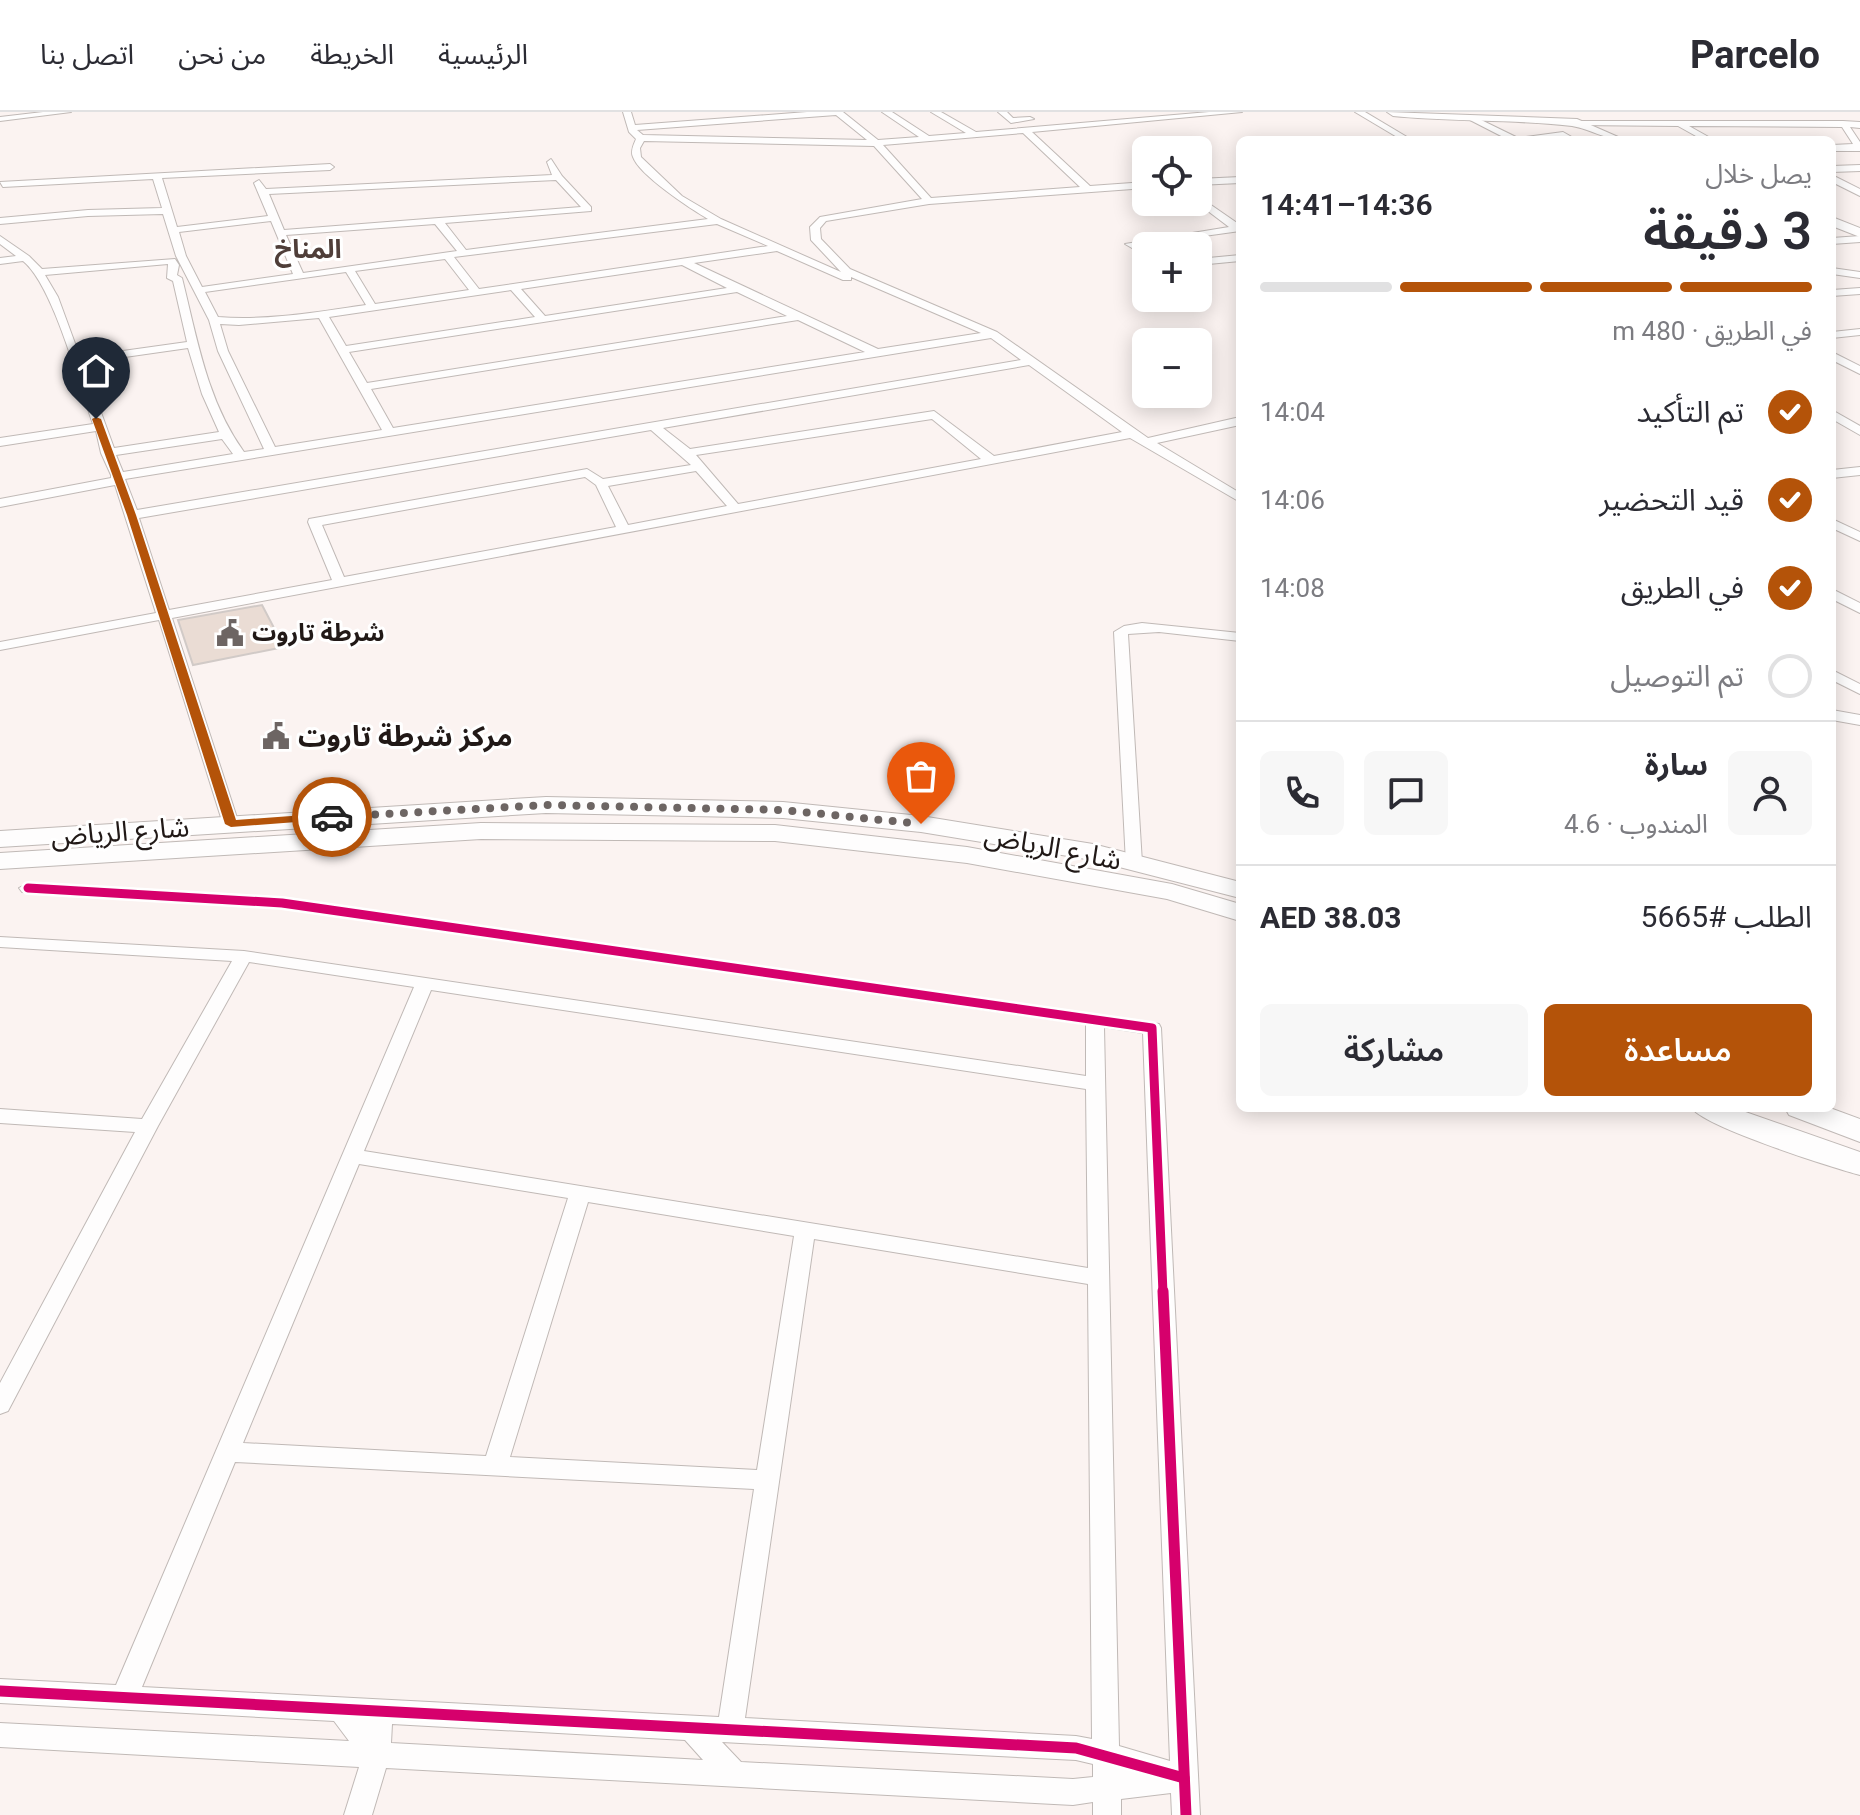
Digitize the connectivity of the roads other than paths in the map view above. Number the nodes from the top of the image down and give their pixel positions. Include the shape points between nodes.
1 (67, 112) edge
2 (627, 112) edge
3 (769, 112) edge
4 (886, 112) edge
5 (935, 112) edge
6 (1002, 112) edge
7 (1112, 112) edge
8 (1238, 112) edge
9 (1359, 112) edge
10 (1393, 112) edge
11 (839, 113) edge
12 (851, 113) edge
13 (1202, 114) edge
14 (1473, 118) junction
15 (0, 119) edge
16 (1577, 123) junction
17 (1843, 123) junction
18 (631, 125) junction
19 (1680, 125) junction
20 (1860, 125) edge
21 (1026, 131) junction
22 (974, 134) junction
23 (1401, 136) edge
24 (1510, 136) edge
25 (1609, 136) edge
26 (1702, 136) edge
27 (641, 138) junction
28 (927, 138) junction
29 (876, 143) junction
30 (1858, 147) edge
31 (1836, 148) edge
32 (551, 162) dead end
33 (330, 167) dead end
34 (1860, 168) edge
35 (1836, 169) edge
36 (254, 172) junction
37 (558, 177) junction
38 (157, 178) junction
39 (1236, 180) edge
40 (1836, 180) edge
41 (1212, 181) edge
42 (1, 185) edge
43 (1132, 186) edge
44 (1087, 189) junction
45 (263, 192) junction
46 (1860, 193) edge
47 (929, 201) junction
48 (1212, 209) edge
49 (168, 211) junction
50 (274, 218) junction
51 (0, 221) edge
52 (438, 221) junction
53 (718, 221) junction
54 (1836, 223) edge
55 (1236, 226) edge
56 (1236, 228) edge
57 (174, 230) junction
58 (1212, 232) edge
59 (281, 233) junction
60 (1860, 236) edge
61 (0, 239) edge
62 (1836, 240) edge
63 (777, 248) junction
64 (463, 253) junction
65 (447, 255) junction
66 (26, 258) junction
67 (1236, 258) edge
68 (0, 261) edge
69 (682, 261) junction
70 (1212, 261) edge
71 (349, 269) junction
72 (39, 272) junction
73 (1836, 272) edge
74 (1860, 275) edge
75 (299, 276) junction
76 (513, 286) junction
77 (738, 289) junction
78 (200, 290) junction
79 (475, 291) junction
80 (1860, 291) edge
81 (1836, 293) edge
82 (372, 307) junction
83 (322, 314) junction
84 (799, 317) junction
85 (542, 319) junction
86 (214, 320) junction
87 (1860, 332) edge
88 (993, 334) junction
89 (1836, 335) edge
90 (975, 336) junction
91 (193, 344) junction
92 (344, 350) junction
93 (875, 352) junction
94 (1836, 357) edge
95 (77, 361) junction
96 (1033, 361) junction
97 (1860, 371) edge
98 (365, 387) junction
99 (1836, 416) edge
100 (1236, 422) edge
101 (98, 423) junction
102 (654, 426) junction
103 (389, 431) junction
104 (1860, 431) edge
105 (1132, 434) junction
106 (0, 435) edge
107 (223, 435) junction
108 (0, 442) edge
109 (1147, 442) junction
110 (270, 450) junction
111 (107, 453) junction
112 (687, 453) junction
113 (240, 455) junction
114 (992, 461) junction
115 (699, 467) junction
116 (1860, 471) edge
117 (1836, 474) edge
118 (116, 479) junction
119 (601, 483) junction
120 (1236, 496) edge
121 (0, 503) edge
122 (736, 509) junction
123 (132, 515) junction
124 (1836, 525) edge
125 (1860, 528) edge
126 (624, 530) junction
127 (1845, 530) junction
128 (1860, 537) edge
129 (340, 583) junction
130 (1836, 595) edge
131 (1860, 609) edge
132 (162, 616) junction
133 (1236, 637) edge
134 (0, 646) edge
135 (1836, 676) edge
136 (1860, 690) edge
137 (1836, 716) edge
138 (1860, 720) edge
139 (231, 824) junction
140 (0, 839) edge
141 (0, 861) edge
142 (1134, 863) junction
143 (28, 888) dead end
144 (1236, 889) edge
145 (1236, 912) edge
146 (0, 942) edge
147 (244, 956) junction
148 (425, 983) junction
149 (1095, 1020) junction
150 (1096, 1084) junction
151 (1716, 1112) edge
152 (1810, 1112) edge
153 (0, 1116) edge
154 (148, 1126) junction
155 (1860, 1131) edge
156 (353, 1156) junction
157 (1860, 1164) edge
158 (580, 1193) junction
159 (805, 1230) junction
160 (1099, 1278) junction
161 (0, 1405) edge
162 (228, 1452) junction
163 (495, 1466) junction
164 (768, 1480) junction
165 (0, 1691) edge
166 (124, 1698) junction
167 (341, 1709) junction
168 (380, 1712) junction
169 (692, 1728) junction
170 (730, 1730) junction
171 (0, 1735) edge
172 (1105, 1754) junction
173 (376, 1755) junction
174 (734, 1774) junction
175 (1184, 1778) junction
176 (1107, 1802) edge
177 (358, 1815) edge
178 (1186, 1815) edge

1 - 15 street
2 - 18 street
3 - 18 street
4 - 28 street
5 - 22 street
6 - 7 street via 1011,121
8 - 13 street
9 - 23 street
10 - 14 street
11 - 12 street
11 - 18 street
11 - 29 street
13 - 21 street
14 - 16 street
14 - 24 street
16 - 19 street
16 - 25 street
17 - 19 street
17 - 20 street
17 - 30 street
18 - 27 street
19 - 26 street
21 - 22 street
21 - 44 street
22 - 28 street
27 - 29 street
27 - 53 street via 637,158 679,198
28 - 29 street
29 - 47 street
30 - 31 street
32 - 37 street
33 - 36 street
34 - 35 street
36 - 38 street
36 - 45 street
37 - 45 street
37 - 52 street via 588,209
38 - 42 street
38 - 49 street
39 - 41 street
40 - 46 street
43 - 44 street
44 - 47 street
45 - 50 street
47 - 88 street via 823,219 815,227 816,240 846,271
48 - 55 street
49 - 51 street
49 - 57 street
50 - 57 street
50 - 59 street
52 - 59 street
52 - 64 street
53 - 63 street
53 - 64 street
54 - 60 street
56 - 58 street
57 - 78 street
59 - 75 street
60 - 62 street
61 - 66 street
63 - 69 street
63 - 90 street
64 - 65 street
65 - 71 street
65 - 79 street
66 - 68 street
66 - 72 street
67 - 70 street
69 - 76 street
69 - 77 street
71 - 75 street
71 - 82 street
72 - 91 street via 171,261
72 - 95 street
73 - 74 street
75 - 78 street
76 - 79 street
76 - 85 street
77 - 84 street
77 - 85 street
78 - 86 street
79 - 82 street
80 - 81 street
82 - 83 street
83 - 86 street
83 - 92 street
84 - 93 street
84 - 98 street
85 - 92 street
86 - 110 street
87 - 89 street
88 - 90 street
88 - 96 street
90 - 93 street
91 - 95 street
91 - 107 street
92 - 98 street
93 - 103 street
94 - 97 street
95 - 101 street
96 - 102 street
96 - 105 street
98 - 103 street
99 - 104 street
100 - 109 street
101 - 106 street
101 - 108 street
101 - 111 street
102 - 112 street
102 - 123 street
103 - 110 street
105 - 109 street
105 - 114 street
107 - 111 street
107 - 113 street
109 - 120 street
110 - 113 street
111 - 118 street
112 - 114 street via 934,415
112 - 115 street
113 - 118 street
114 - 122 street
115 - 119 street
115 - 122 street
116 - 117 street
118 - 121 street
118 - 123 street
119 - 126 street
119 - 129 street via 587,473 576,474 314,522
122 - 126 street
123 - 132 street
124 - 127 street
125 - 127 street
126 - 129 street
127 - 128 street
129 - 132 street
130 - 131 street
132 - 134 street
132 - 139 street
133 - 142 street via 1151,626 1121,632
135 - 136 street
137 - 138 street
139 - 140 main road, شارع الرياض
139 - 142 main road, شارع الرياض via 546,805 783,810 921,824
141 - 145 main road, شارع الرياض via 481,831 775,833 967,855 1172,892
142 - 144 main road, شارع الرياض
143 - 149 street via 282,903
146 - 147 street
147 - 148 street
147 - 154 street
148 - 150 street
148 - 156 street
149 - 150 street
149 - 175 street via 1152,1028
150 - 160 street
151 - 157 main road
152 - 155 main road
153 - 154 street
154 - 161 street
156 - 158 street
156 - 162 street
158 - 159 street
158 - 163 street
159 - 160 street
159 - 164 street
160 - 172 street
162 - 163 street
162 - 166 street
163 - 164 street
164 - 170 street
165 - 166 street
166 - 167 street
167 - 168 street
167 - 173 street
168 - 169 street
168 - 173 street
169 - 170 street
169 - 174 street
170 - 172 street via 1076,1748
171 - 173 street
172 - 175 street
172 - 176 street
173 - 174 street
173 - 177 street
174 - 176 street via 1073,1792
175 - 176 street
175 - 178 street

